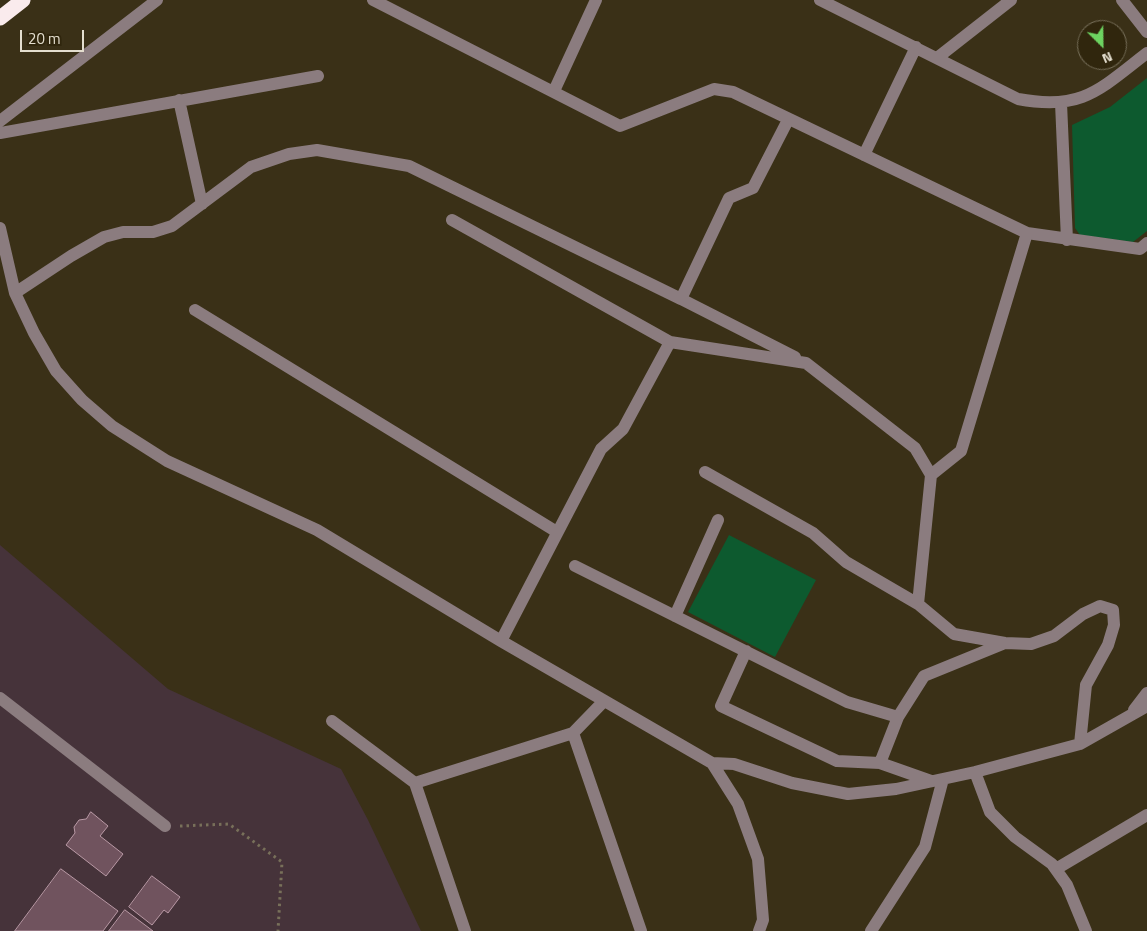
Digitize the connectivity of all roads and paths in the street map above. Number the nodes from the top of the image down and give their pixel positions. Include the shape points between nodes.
1 (23, 0) edge
2 (157, 0) edge
3 (373, 0) edge
4 (596, 0) edge
5 (820, 0) edge
6 (1011, 0) edge
7 (1122, 0) edge
8 (0, 18) edge
9 (1147, 32) edge
10 (916, 47) junction
11 (1147, 53) edge
12 (937, 58) junction
13 (318, 76) dead end
14 (554, 91) junction
15 (179, 100) junction
16 (1061, 103) junction
17 (788, 120) junction
18 (0, 121) edge
19 (0, 134) edge
20 (864, 155) junction
21 (202, 204) junction
22 (452, 220) dead end
23 (0, 228) edge
24 (1027, 233) junction
25 (1067, 240) junction
26 (1147, 243) edge
27 (15, 294) junction
28 (680, 299) junction
29 (195, 310) dead end
30 (670, 342) junction
31 (806, 363) junction
32 (705, 472) dead end
33 (931, 475) junction
34 (718, 520) dead end
35 (557, 532) junction
36 (575, 566) dead end
37 (918, 604) junction
38 (675, 616) junction
39 (500, 641) junction
40 (1005, 643) junction
41 (746, 651) junction
42 (1147, 693) edge
43 (0, 698) edge
44 (604, 701) junction
45 (1147, 706) edge
46 (1129, 716) junction
47 (898, 717) junction
48 (332, 721) dead end
49 (574, 734) junction
50 (1080, 744) junction
51 (712, 763) junction
52 (880, 763) junction
53 (975, 772) junction
54 (937, 780) junction
55 (415, 783) junction
56 (1147, 815) edge
57 (165, 826) joint
58 (1056, 869) junction
59 (278, 931) edge
60 (465, 931) edge
61 (641, 931) edge
62 (759, 931) edge
63 (871, 931) edge
64 (1086, 931) edge

1 - 8 highway
2 - 18 street
3 - 14 street
4 - 14 street
5 - 10 street
6 - 12 street
7 - 9 street
10 - 12 street
10 - 20 street
11 - 16 street via 1100,89
12 - 16 street via 1018,99
13 - 15 street
14 - 17 street via 620,126 714,89 733,92
15 - 19 street
15 - 21 street
16 - 25 street
17 - 20 street
17 - 28 street via 753,188 729,198
20 - 24 street
21 - 27 street via 172,226 153,232 123,232 104,238
21 - 28 street via 251,167 288,154 317,150 408,166
22 - 30 street
23 - 27 street
24 - 25 street
24 - 33 street via 962,451
25 - 26 street via 1140,249
27 - 39 street via 56,371 112,426 167,461 317,530
28 - 31 street
29 - 35 street
30 - 31 street
30 - 35 street via 623,429 601,449
31 - 33 street via 915,448
32 - 37 street via 813,532 846,562
33 - 37 street
34 - 38 street
35 - 39 street
36 - 38 street
37 - 40 street via 954,634
38 - 41 street
39 - 44 street
40 - 47 street via 924,676
40 - 50 street via 1031,644 1054,636 1083,614 1100,606 1113,610 1114,625 1108,645 1086,685
41 - 47 street via 848,702
41 - 52 street via 721,706 837,761
42 - 46 street
43 - 57 street
44 - 49 street
44 - 51 street
45 - 46 street
46 - 50 street
47 - 52 street
48 - 55 street
49 - 55 street
49 - 61 street
50 - 53 street
51 - 54 street via 734,764 792,783 848,794 896,789
51 - 62 street via 738,804 758,859 763,920
52 - 54 street
53 - 54 street
53 - 58 street via 990,812 1015,837
54 - 63 street via 925,847
55 - 60 street
56 - 58 street
57 - 59 path via 229,824 282,862
58 - 64 street via 1067,885

